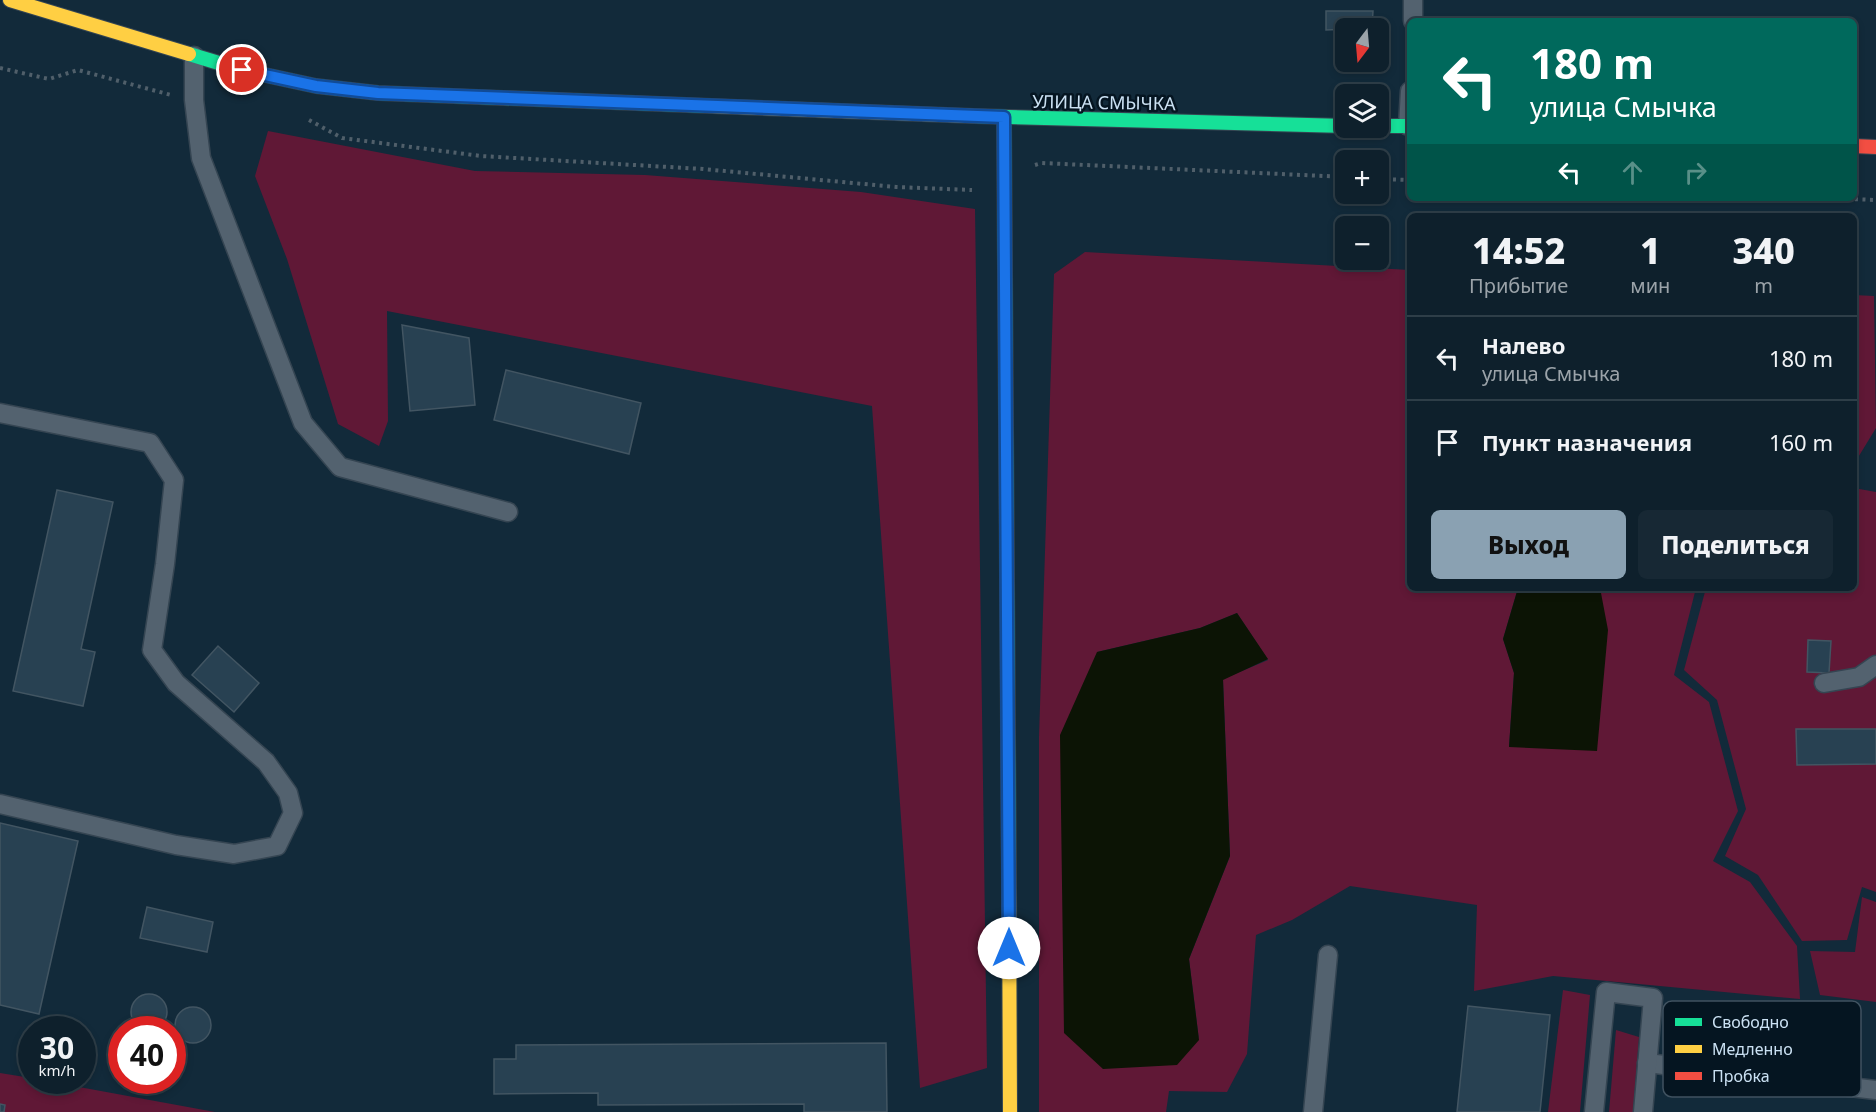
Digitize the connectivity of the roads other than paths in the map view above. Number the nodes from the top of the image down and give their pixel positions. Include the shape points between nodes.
1 (10, 0) edge
2 (1413, 0) edge
3 (1413, 18) edge
4 (194, 56) junction
5 (1004, 117) junction
6 (1335, 126) edge
7 (1389, 126) edge
8 (1407, 126) edge
9 (1857, 146) edge
10 (1876, 147) edge
11 (0, 413) edge
12 (508, 512) dead end
13 (1876, 665) edge
14 (1824, 683) dead end
15 (0, 804) edge
16 (1328, 955) dead end
17 (1647, 1063) junction
18 (1663, 1065) edge
19 (1861, 1088) edge
20 (1876, 1090) edge
21 (1010, 1112) edge
22 (1313, 1112) edge
23 (1594, 1112) edge
24 (1643, 1112) edge

1 - 4 street, УЛИЦА СМЫЧКА
2 - 3 lane
4 - 5 street, УЛИЦА СМЫЧКА via 316,86 378,93
4 - 12 lane via 194,100 201,158 303,423 340,467
5 - 6 street, УЛИЦА СМЫЧКА
5 - 21 street
7 - 8 street
9 - 10 street
11 - 15 lane via 150,443 174,480 152,650 176,683 266,762 288,793 293,813 277,846 234,854 176,845
13 - 14 lane via 1859,676
16 - 22 lane
17 - 18 lane
17 - 23 lane via 1653,998 1606,992
17 - 24 lane
19 - 20 lane

